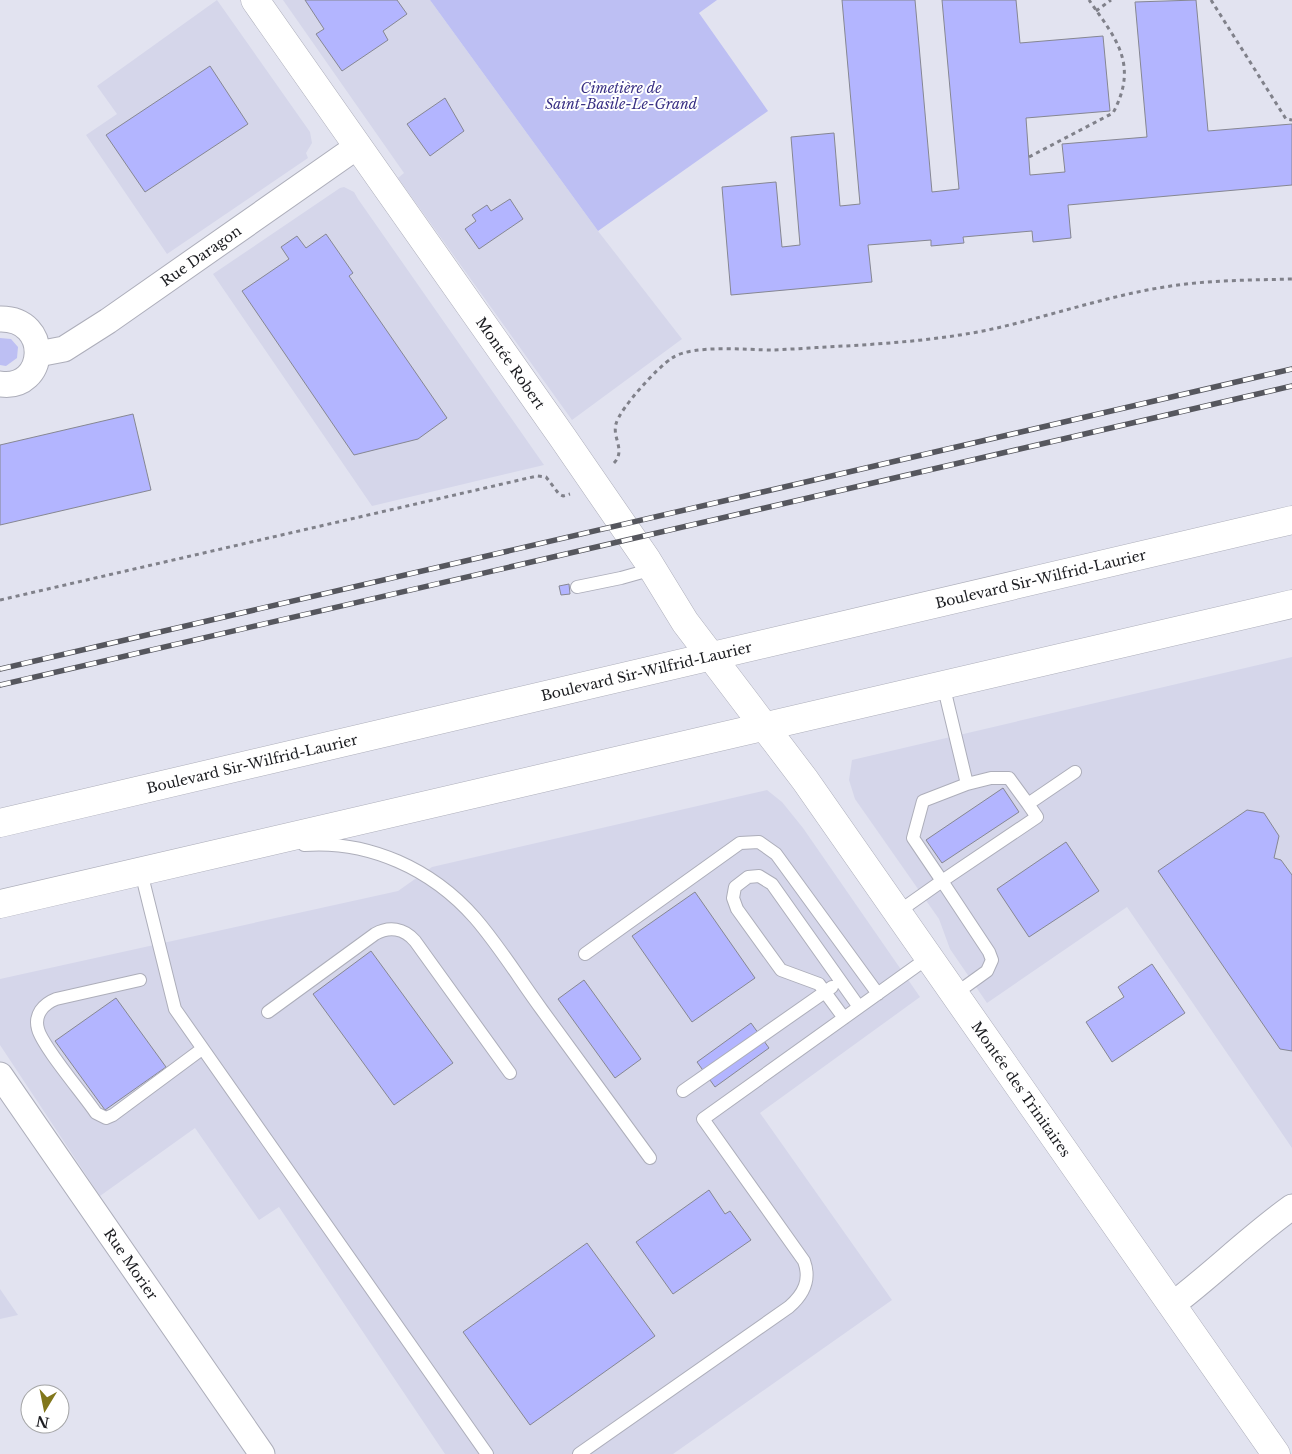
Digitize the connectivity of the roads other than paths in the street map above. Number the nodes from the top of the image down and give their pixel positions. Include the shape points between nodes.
1 (255, 0) edge
2 (358, 146) junction
3 (0, 319) edge
4 (38, 354) junction
5 (0, 384) edge
6 (1292, 520) edge
7 (653, 569) junction
8 (578, 587) dead end
9 (1292, 604) edge
10 (713, 656) junction
11 (943, 684) junction
12 (766, 726) junction
13 (1075, 772) dead end
14 (966, 784) junction
15 (1028, 804) junction
16 (0, 823) edge
17 (236, 850) junction
18 (141, 872) junction
19 (942, 881) junction
20 (0, 904) edge
21 (898, 912) junction
22 (585, 954) dead end
23 (929, 957) junction
24 (140, 980) dead end
25 (841, 982) junction
26 (825, 992) junction
27 (878, 994) junction
28 (955, 994) junction
29 (859, 1007) junction
30 (268, 1012) dead end
31 (844, 1018) junction
32 (202, 1049) junction
33 (510, 1074) dead end
34 (0, 1075) edge
35 (683, 1090) dead end
36 (650, 1158) dead end
37 (1292, 1207) edge
38 (1172, 1305) junction
39 (262, 1454) edge
40 (487, 1454) edge
41 (579, 1454) edge
42 (1276, 1454) edge

1 - 2 main road, Montée Robert
2 - 4 street, Rue Daragon via 79,340 64,349
2 - 7 main road, Montée Robert
3 - 4 street via 20,322 29,329 35,338
4 - 5 street via 33,370 25,378 16,383
6 - 10 main road, Boulevard Sir-Wilfrid-Laurier
7 - 8 lane
7 - 10 main road, Montée Robert via 685,622
9 - 11 main road
10 - 12 main road, Montée Robert
10 - 16 main road, Boulevard Sir-Wilfrid-Laurier
11 - 12 main road
11 - 14 lane
12 - 17 main road
12 - 21 main road, Montée des Trinitaires
13 - 15 lane
14 - 15 lane via 1009,778
14 - 19 lane via 922,801 913,838
15 - 19 lane via 1037,817
17 - 18 main road
17 - 36 lane via 329,844 364,848 397,860 430,879 468,911 484,930
18 - 20 main road
18 - 32 lane via 174,1009
19 - 21 lane
19 - 28 lane via 990,952 992,960 987,971
21 - 23 main road, Montée des Trinitaires
22 - 27 lane via 740,843 760,842 776,854
23 - 27 lane
23 - 28 main road, Montée des Trinitaires
24 - 32 lane via 56,999 45,1004 38,1014 38,1032 96,1113 106,1118 113,1115
25 - 26 lane
25 - 26 lane via 772,884 758,876 742,879 735,887 735,904 781,970 820,984
25 - 29 lane
26 - 31 lane
26 - 35 lane
27 - 29 lane
28 - 38 main road, Montée des Trinitaires
29 - 31 lane
30 - 33 lane via 375,934 387,929 399,930 415,941
31 - 41 lane via 703,1119 804,1261 807,1281 802,1294 789,1307
32 - 40 lane
34 - 39 street, Rue Morier
37 - 38 street
38 - 42 main road, Montée des Trinitaires

